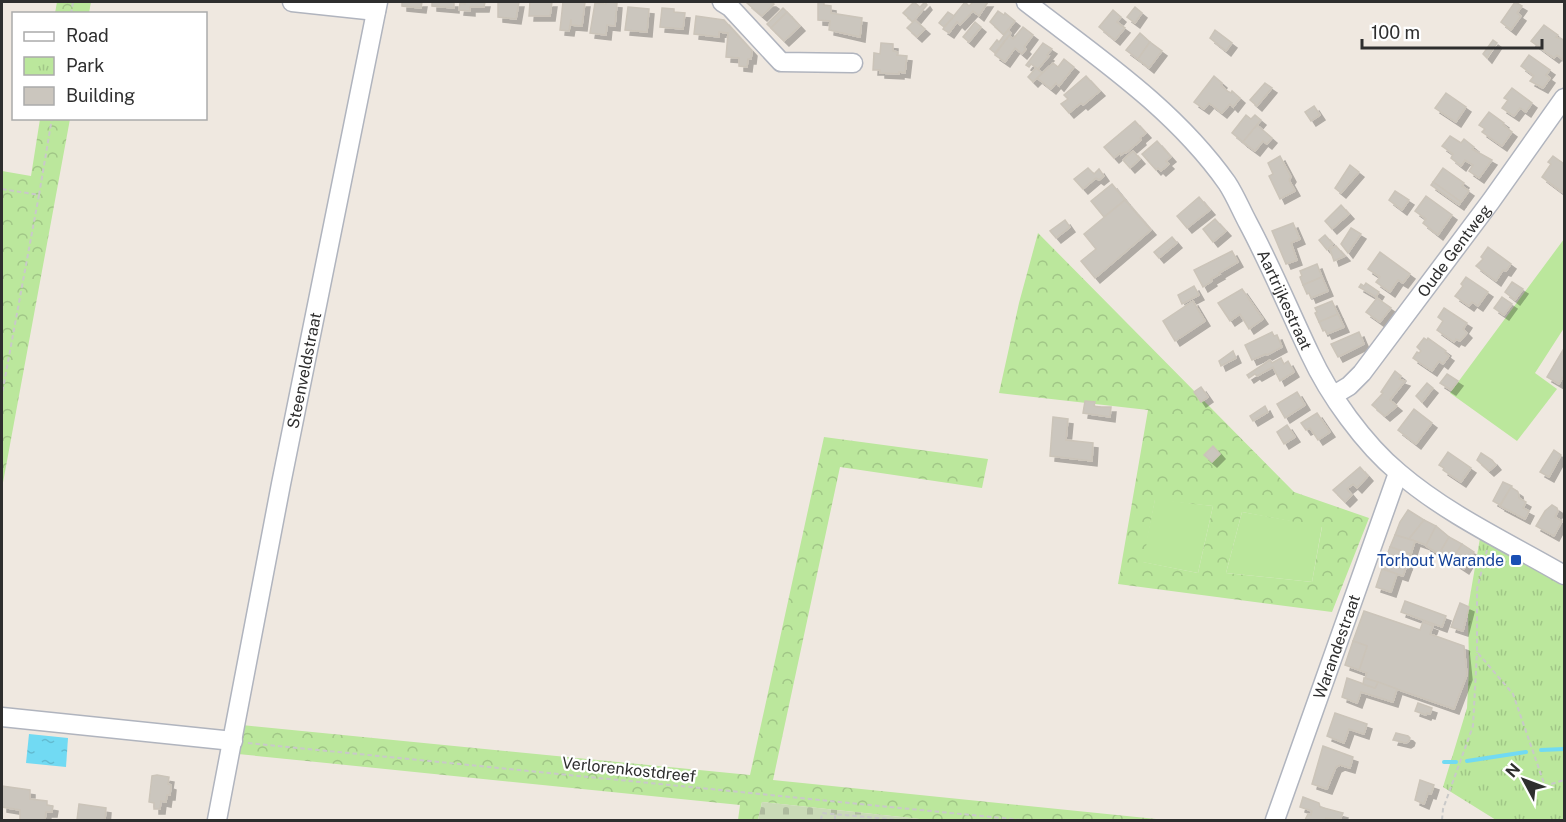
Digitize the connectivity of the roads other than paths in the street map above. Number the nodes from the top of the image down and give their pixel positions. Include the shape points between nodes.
1 (292, 2) edge
2 (722, 2) edge
3 (1026, 2) edge
4 (377, 6) edge
5 (853, 63) dead end
6 (1564, 98) edge
7 (1334, 395) junction
8 (1398, 473) junction
9 (1564, 575) edge
10 (2, 717) edge
11 (233, 741) junction
12 (217, 820) edge
13 (1275, 820) edge

1 - 4 street
2 - 5 street via 781,62
3 - 7 street, Aartrijkestraat via 1128,80 1184,130 1228,184 1273,268 1311,356
4 - 11 street, Steenveldstraat
6 - 7 street, Oude Gentweg via 1362,373
7 - 8 street, Aartrijkestraat via 1360,432
8 - 9 street, Aartrijkestraat via 1446,508
8 - 13 street, Warandestraat
10 - 11 street
11 - 12 street, Steenveldstraat

